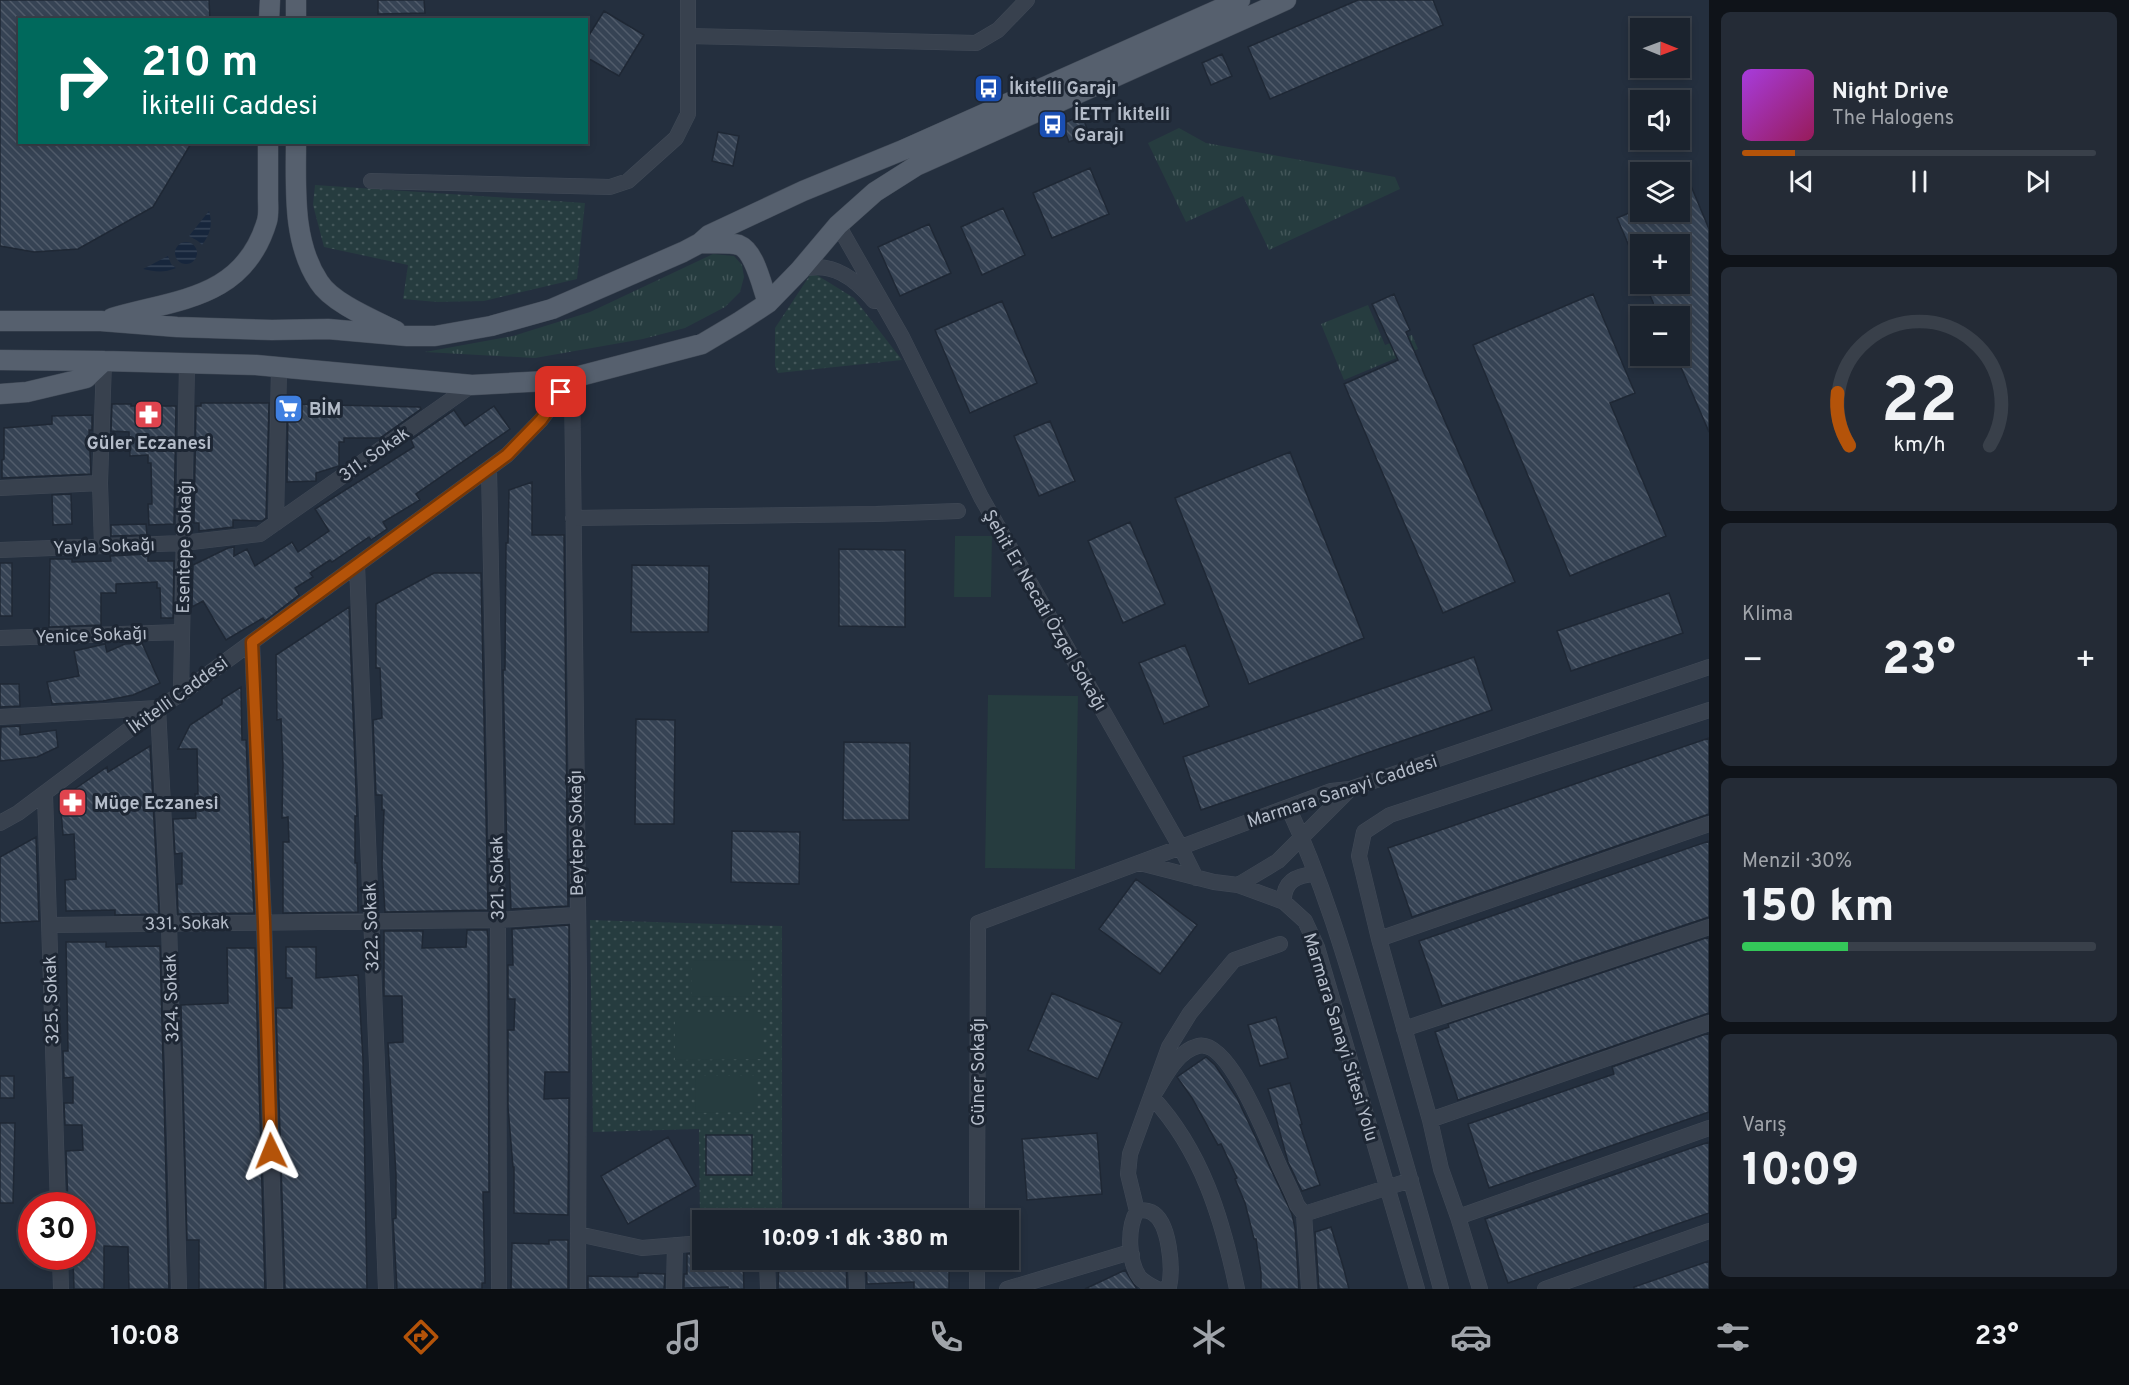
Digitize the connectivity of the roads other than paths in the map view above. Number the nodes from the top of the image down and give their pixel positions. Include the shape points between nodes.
1 (270, 0) edge
2 (296, 0) edge
3 (688, 0) edge
4 (1027, 0) edge
5 (1240, 0) edge
6 (1286, 0) edge
7 (269, 18) edge
8 (296, 18) edge
9 (688, 36) junction
10 (268, 144) edge
11 (296, 144) edge
12 (371, 181) dead end
13 (838, 225) junction
14 (700, 243) junction
15 (800, 270) junction
16 (768, 303) junction
17 (0, 313) edge
18 (0, 321) edge
19 (42, 321) junction
20 (101, 321) junction
21 (407, 336) junction
22 (902, 337) junction
23 (0, 360) edge
24 (104, 361) junction
25 (188, 364) junction
26 (279, 367) junction
27 (572, 378) junction
28 (472, 385) junction
29 (0, 394) edge
30 (489, 468) junction
31 (100, 483) junction
32 (0, 488) edge
33 (958, 511) dead end
34 (573, 518) junction
35 (276, 523) junction
36 (183, 543) junction
37 (102, 545) junction
38 (0, 550) edge
39 (357, 565) junction
40 (182, 632) junction
41 (0, 638) edge
42 (252, 642) junction
43 (1709, 667) edge
44 (181, 694) junction
45 (158, 708) junction
46 (1709, 710) edge
47 (0, 717) edge
48 (1350, 789) junction
49 (45, 794) junction
50 (1288, 807) junction
51 (0, 812) edge
52 (18, 813) junction
53 (0, 823) edge
54 (1709, 824) edge
55 (1301, 836) junction
56 (1181, 848) junction
57 (1140, 863) junction
58 (1316, 874) junction
59 (1196, 878) junction
60 (1238, 885) junction
61 (1284, 902) junction
62 (577, 915) junction
63 (371, 921) junction
64 (498, 921) junction
65 (264, 922) junction
66 (169, 923) junction
67 (978, 923) joint
68 (49, 925) junction
69 (1709, 927) edge
70 (1379, 939) junction
71 (1280, 944) dead end
72 (1709, 1023) edge
73 (1404, 1029) junction
74 (1152, 1097) junction
75 (1430, 1120) junction
76 (1709, 1128) edge
77 (1411, 1180) junction
78 (1386, 1188) junction
79 (58, 1192) edge
80 (977, 1210) edge
81 (1137, 1211) junction
82 (1304, 1214) junction
83 (1458, 1216) junction
84 (1709, 1231) edge
85 (578, 1234) junction
86 (692, 1244) edge
87 (675, 1245) junction
88 (1132, 1255) junction
89 (60, 1270) edge
90 (767, 1270) edge
91 (856, 1270) edge
92 (977, 1270) edge
93 (61, 1289) edge
94 (179, 1289) edge
95 (275, 1289) edge
96 (386, 1289) edge
97 (499, 1289) edge
98 (578, 1289) edge
99 (674, 1289) edge
100 (768, 1289) edge
101 (857, 1289) edge
102 (977, 1289) edge
103 (1007, 1289) edge
104 (1157, 1289) edge
105 (1165, 1289) edge
106 (1237, 1289) edge
107 (1309, 1289) edge
108 (1417, 1289) edge
109 (1441, 1289) edge
110 (1480, 1289) edge
111 (1545, 1289) edge

1 - 7 main road
2 - 8 main road
3 - 9 street
4 - 9 street via 998,30 976,43
5 - 14 main road via 803,191 709,235
6 - 13 main road via 916,166 875,192
9 - 12 street via 688,114 676,138 628,181 610,187
10 - 20 main road via 268,219 255,250 235,274 212,290 182,301
11 - 21 main road via 299,229 320,284 348,307
13 - 15 main road
13 - 22 street
14 - 16 main road via 737,245 747,250 755,262
14 - 21 main road via 552,309 491,326 435,336
15 - 16 main road
15 - 22 street via 828,267 843,273 872,298
16 - 27 main road via 702,344
17 - 19 main road
18 - 19 main road
19 - 20 main road
20 - 21 main road via 177,327 328,329
22 - 56 street, Şehit Er Necati Özgel Sokağı via 981,498
23 - 24 main road
24 - 25 main road
24 - 29 main road via 86,378
24 - 31 street
25 - 26 main road
25 - 36 street, Esentepe Sokağı
26 - 28 main road
26 - 35 street
27 - 28 main road
27 - 30 street, İkitelli Caddesi via 541,420
27 - 34 street, Beytepe Sokağı
28 - 35 street, 311. Sokak
30 - 39 street, İkitelli Caddesi
30 - 64 street, 321. Sokak
31 - 32 street
31 - 37 street
33 - 34 street
34 - 62 street, Beytepe Sokağı
35 - 36 street, Yayla Sokağı via 260,534
36 - 37 street, Yayla Sokağı
36 - 40 street, Esentepe Sokağı
37 - 38 street, Yayla Sokağı
39 - 42 street, İkitelli Caddesi
39 - 63 street, 322. Sokak
40 - 41 street, Yenice Sokağı
40 - 44 street, Esentepe Sokağı
42 - 44 street, İkitelli Caddesi
42 - 65 street
43 - 48 street, Marmara Sanayi Caddesi
44 - 45 street, İkitelli Caddesi
45 - 47 street
45 - 49 street, İkitelli Caddesi
45 - 66 street, 324. Sokak
46 - 70 street via 1390,815 1364,832 1359,856
48 - 50 street, Marmara Sanayi Caddesi via 1331,791
48 - 55 street
49 - 52 street, İkitelli Caddesi
49 - 68 street, 325. Sokak
50 - 55 street, Marmara Sanayi Sitesi Yolu
50 - 56 street, Marmara Sanayi Caddesi
51 - 52 street
52 - 53 street, İkitelli Caddesi
54 - 70 street
55 - 58 street, Marmara Sanayi Sitesi Yolu
55 - 60 street via 1278,861
56 - 57 street, Marmara Sanayi Caddesi
56 - 59 street, Şehit Er Necati Özgel Sokağı
57 - 59 street, Marmara Sanayi Sitesi Yolu
57 - 67 street, Marmara Sanayi Caddesi
58 - 61 street via 1298,877 1287,884
58 - 77 street, Marmara Sanayi Sitesi Yolu via 1337,930
59 - 60 street, Marmara Sanayi Sitesi Yolu
60 - 61 street, Marmara Sanayi Sitesi Yolu
61 - 78 street, Marmara Sanayi Sitesi Yolu via 1305,921 1317,947
62 - 64 street, 331. Sokak
62 - 85 street, Beytepe Sokağı
63 - 64 street, 331. Sokak
63 - 65 street, 331. Sokak
63 - 96 street, 322. Sokak
64 - 97 street, 321. Sokak
65 - 66 street, 331. Sokak
65 - 95 street
66 - 68 street, 331. Sokak
66 - 94 street, 324. Sokak
67 - 80 street, Güner Sokağı
68 - 79 street, 325. Sokak
69 - 73 street
70 - 73 street
71 - 74 street via 1234,960 1190,1012 1169,1047
72 - 75 street
73 - 75 street
74 - 81 street via 1130,1154 1128,1174
74 - 82 street via 1180,1056 1198,1046 1213,1049 1255,1108
74 - 106 street via 1171,1118 1195,1158 1219,1213
75 - 83 street via 1441,1169
76 - 83 street
77 - 78 street
77 - 109 street, Marmara Sanayi Sitesi Yolu
78 - 82 street
78 - 108 street, Marmara Sanayi Sitesi Yolu
81 - 88 street via 1131,1229
81 - 105 street via 1155,1214 1166,1236 1171,1276
82 - 107 street
83 - 110 street
84 - 111 street
85 - 87 street via 642,1248
85 - 98 street, Beytepe Sokağı
86 - 87 street
87 - 99 street
88 - 103 street via 1127,1253
88 - 104 street via 1139,1277
89 - 93 street
90 - 100 street
91 - 101 street
92 - 102 street

